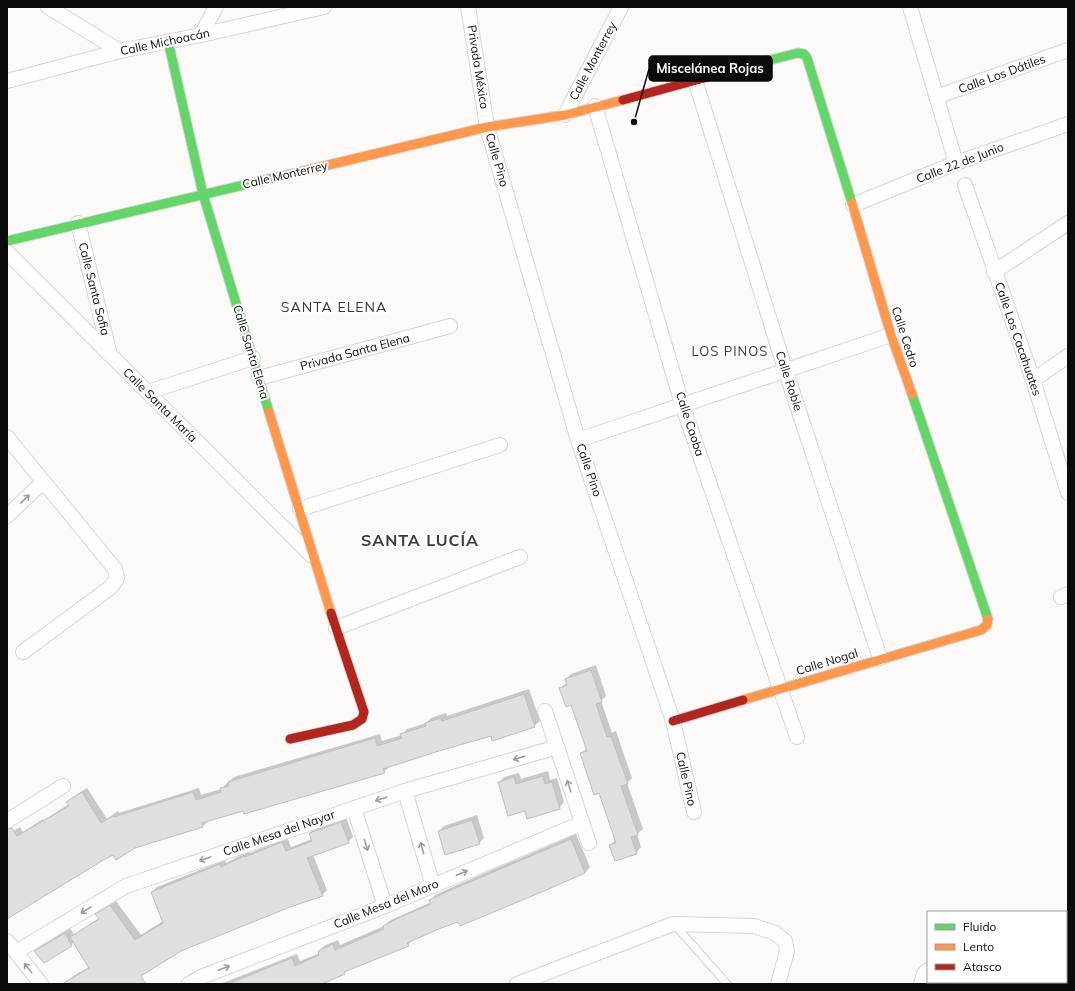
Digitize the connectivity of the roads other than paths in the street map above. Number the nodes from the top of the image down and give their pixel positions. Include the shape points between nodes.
1 (48, 7) edge
2 (216, 7) edge
3 (324, 7) edge
4 (468, 7) edge
5 (621, 7) edge
6 (910, 7) edge
7 (200, 35) junction
8 (168, 41) junction
9 (1068, 50) edge
10 (120, 51) junction
11 (804, 54) joint
12 (695, 80) junction
13 (7, 81) edge
14 (936, 97) junction
15 (595, 106) junction
16 (565, 115) junction
17 (1068, 124) edge
18 (488, 127) junction
19 (956, 163) junction
20 (965, 185) dead end
21 (203, 194) junction
22 (853, 205) junction
23 (78, 223) junction
24 (1068, 223) edge
25 (7, 242) edge
26 (7, 252) edge
27 (994, 272) junction
28 (450, 326) dead end
29 (891, 335) junction
30 (110, 355) junction
31 (1068, 356) edge
32 (253, 358) junction
33 (786, 372) junction
34 (259, 378) junction
35 (1033, 380) junction
36 (148, 392) junction
37 (682, 404) junction
38 (7, 437) edge
39 (578, 440) junction
40 (500, 445) dead end
41 (43, 482) junction
42 (1068, 493) edge
43 (300, 509) junction
44 (7, 516) edge
45 (313, 557) junction
46 (520, 557) dead end
47 (987, 626) joint
48 (336, 628) junction
49 (23, 652) dead end
50 (880, 658) junction
51 (780, 688) junction
52 (545, 711) dead end
53 (673, 720) junction
54 (797, 737) dead end
55 (290, 738) dead end
56 (557, 747) junction
57 (63, 786) dead end
58 (405, 791) junction
59 (354, 808) junction
60 (694, 812) dead end
61 (7, 821) edge
62 (582, 823) junction
63 (589, 843) dead end
64 (433, 886) junction
65 (385, 906) junction
66 (673, 924) junction
67 (7, 940) edge
68 (16, 952) junction
69 (927, 971) edge
70 (41, 984) edge
71 (189, 984) edge
72 (517, 984) edge
73 (727, 984) edge
74 (778, 984) edge
75 (921, 984) edge

1 - 10 street
2 - 7 street
3 - 7 street, Calle Michoacán
4 - 18 street, Privada México
5 - 16 street, Calle Monterrey
6 - 14 street
7 - 8 street, Calle Michoacán
8 - 10 street, Calle Michoacán
8 - 21 street, Calle Santa Elena
9 - 14 street, Calle Los Dátiles
10 - 13 street, Calle Michoacán
11 - 12 street, Calle Monterrey via 798,53
11 - 22 street, Calle Cedro
12 - 15 street, Calle Monterrey
12 - 33 street, Calle Roble
14 - 19 street
15 - 16 street, Calle Monterrey
15 - 37 street, Calle Caoba
16 - 18 street, Calle Monterrey
17 - 19 street, Calle 22 de Junio
18 - 21 street, Calle Monterrey
18 - 39 street, Calle Pino
19 - 22 street, Calle 22 de Junio
20 - 27 street, Calle Los Cacahuates
21 - 23 street, Calle Monterrey
21 - 32 street, Calle Santa Elena
22 - 29 street, Calle Cedro
23 - 25 street, Calle Monterrey
23 - 30 street, Calle Santa Sofia
24 - 27 street
26 - 30 street, Calle Santa María
27 - 35 street, Calle Los Cacahuates
28 - 34 street, Privada Santa Elena
29 - 33 street
29 - 47 street, Calle Cedro via 988,616
30 - 36 street, Calle Santa María
31 - 35 street
32 - 34 street, Calle Santa Elena
32 - 36 street
33 - 37 street
33 - 50 street, Calle Roble
34 - 43 street, Calle Santa Elena
35 - 42 street, Calle Los Cacahuates
36 - 45 street, Calle Santa María
37 - 39 street
37 - 51 street, Calle Caoba
38 - 41 street
39 - 53 street, Calle Pino
40 - 43 street
44 -> 41 street
41 - 49 street via 115,569 118,578 111,587
43 - 45 street, Calle Santa Elena
45 - 48 street, Calle Santa Elena
46 - 48 street
47 - 50 street, Calle Nogal via 981,630
48 - 55 street, Calle Santa Elena via 362,701 362,719 353,725
50 - 51 street, Calle Nogal
51 - 53 street, Calle Nogal
51 - 54 street, Calle Caoba
52 - 56 street
53 - 60 street, Calle Pino
56 -> 58 street, Calle Mesa del Nayar
62 -> 56 street
57 - 61 street
58 -> 59 street, Calle Mesa del Nayar
64 -> 58 street
59 -> 65 street
59 -> 68 street, Calle Mesa del Nayar via 126,886
62 - 63 street
64 -> 62 street, Calle Mesa del Moro
64 - 65 street, Calle Mesa del Moro
71 -> 65 street, Calle Mesa del Moro via 201,977
66 - 72 street
66 - 73 lane
66 - 74 street via 754,926 775,933 785,941 787,951
67 - 68 street
70 -> 68 street
69 - 75 street

